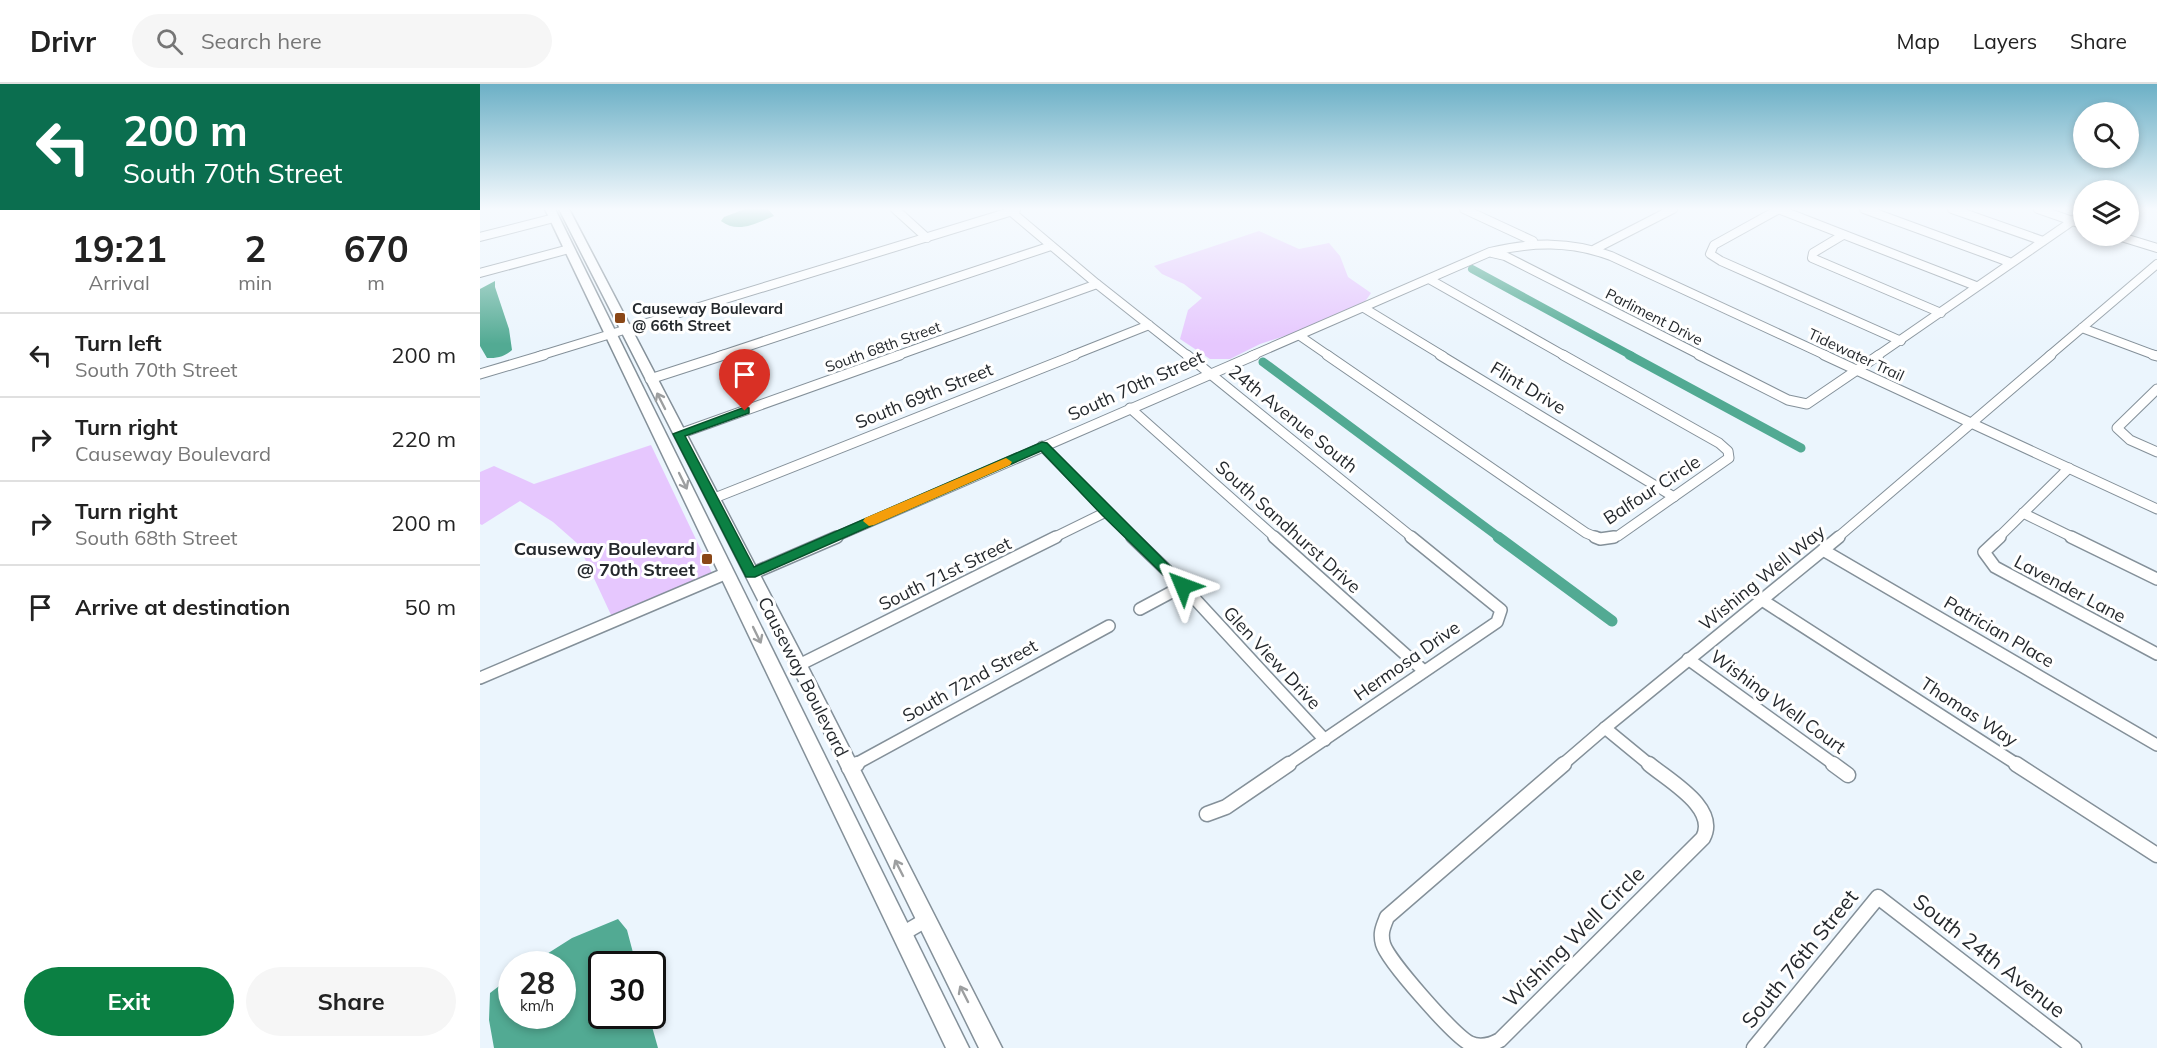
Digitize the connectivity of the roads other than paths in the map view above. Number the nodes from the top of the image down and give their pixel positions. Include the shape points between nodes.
1 (551, 254) edge
2 (572, 254) edge
3 (588, 254) edge
4 (874, 254) edge
5 (1027, 254) edge
6 (1061, 254) edge
7 (1486, 254) edge
8 (1497, 254) edge
9 (1605, 254) edge
10 (1710, 254) edge
11 (1813, 254) edge
12 (1893, 254) edge
13 (1987, 254) edge
14 (2022, 254) edge
15 (2009, 262) junction
16 (2157, 264) edge
17 (480, 273) edge
18 (583, 276) junction
19 (1429, 279) junction
20 (1097, 284) junction
21 (1976, 286) junction
22 (608, 293) junction
23 (1364, 308) junction
24 (1941, 313) junction
25 (1149, 325) junction
26 (2082, 328) junction
27 (618, 332) junction
28 (1300, 336) junction
29 (1901, 341) junction
30 (2157, 356) edge
31 (1857, 371) junction
32 (1210, 373) junction
33 (480, 374) edge
34 (650, 379) junction
35 (2157, 389) edge
36 (1130, 408) junction
37 (1970, 423) junction
38 (679, 434) junction
39 (1042, 446) junction
40 (2157, 452) edge
41 (2069, 468) junction
42 (1674, 497) junction
43 (712, 499) junction
44 (2157, 509) edge
45 (1106, 512) junction
46 (2023, 513) junction
47 (1823, 550) junction
48 (748, 569) junction
49 (729, 578) junction
50 (2157, 579) edge
51 (1183, 586) junction
52 (1762, 600) junction
53 (1140, 609) dead end
54 (1501, 610) joint
55 (1109, 626) dead end
56 (2157, 654) edge
57 (1688, 659) junction
58 (799, 665) junction
59 (1424, 671) junction
60 (480, 678) edge
61 (1605, 729) junction
62 (1325, 740) junction
63 (2157, 745) edge
64 (849, 768) junction
65 (1848, 774) dead end
66 (1206, 814) dead end
67 (2157, 855) edge
68 (1878, 897) joint
69 (1387, 917) joint
70 (926, 920) junction
71 (902, 934) junction
72 (2071, 1047) edge
73 (957, 1048) edge
74 (992, 1048) edge
75 (1754, 1048) edge

1 - 17 street
2 - 18 main road, Causeway Boulevard
3 - 22 main road, Causeway Boulevard
4 - 27 street
5 - 34 street
6 - 20 street, 24th Avenue South
7 - 19 street, South 70th Street
8 - 31 street, Parliment Drive via 1788,400 1807,404
9 - 31 street, Tidewater Trail
10 - 29 street
11 - 24 street via 1812,258
12 - 21 street
13 - 15 street
14 - 15 street
15 - 21 street
16 - 26 street, Wishing Well Way
18 - 22 main road via 591,277 597,289
18 - 27 main road, Causeway Boulevard
19 - 23 street, South 70th Street
19 - 42 street, Balfour Circle via 1726,449 1727,460
20 - 25 street, 24th Avenue South
20 - 38 street, South 68th Street
21 - 24 street
22 - 27 main road, Causeway Boulevard
23 - 28 street, South 70th Street
23 - 42 street, Flint Drive
24 - 29 street
25 - 32 street, 24th Avenue South
25 - 43 street, South 69th Street
26 - 30 street
26 - 37 street, Wishing Well Way
27 - 33 street
27 - 34 main road, Causeway Boulevard
27 -> 49 main road, Causeway Boulevard
28 - 32 street, South 70th Street
28 - 42 street, Balfour Circle via 1593,537 1606,540 1618,536
29 - 31 street
31 - 37 street, Tidewater Trail
32 - 36 street, South 70th Street
32 - 54 street, 24th Avenue South
38 -> 34 main road, Causeway Boulevard
35 - 40 street via 2117,428 2130,440
36 - 39 street, South 70th Street
36 - 59 street, South Sandhurst Drive
37 - 41 street, Tidewater Trail
37 - 47 street, Wishing Well Way
38 - 43 main road, Causeway Boulevard
39 - 45 street, Glen View Drive
39 - 48 street, South 70th Street
41 - 44 street, Tidewater Trail
41 - 46 street, Lavender Lane
43 - 48 main road, Causeway Boulevard
45 - 51 street, Glen View Drive
45 - 58 street, South 71st Street
46 - 50 street
46 - 56 street, Lavender Lane via 1984,552 1995,567
47 - 52 street, Wishing Well Way
47 - 63 street, Patrician Place
48 - 49 main road
48 - 58 main road, Causeway Boulevard
49 - 60 street
49 -> 71 main road, Causeway Boulevard
51 - 53 street
51 - 62 street, Glen View Drive
52 - 57 street, Wishing Well Way
52 - 67 street, Thomas Way
54 - 59 street, Hermosa Drive via 1497,622
55 - 64 street, South 72nd Street
57 - 61 street, Wishing Well Way
57 - 65 street, Wishing Well Court
58 - 64 main road, Causeway Boulevard
59 - 62 street, Hermosa Drive
61 - 69 street, Wishing Well Way
61 - 69 street, Wishing Well Circle via 1700,806 1707,816 1707,831 1500,1040 1478,1046 1454,1030 1384,947 1381,933
62 - 66 street, Hermosa Drive via 1226,807
70 -> 64 main road, Causeway Boulevard
68 - 72 street, South 24th Avenue
68 - 75 street, South 76th Street
70 - 71 street
74 -> 70 main road, Causeway Boulevard
71 - 73 main road, Causeway Boulevard

